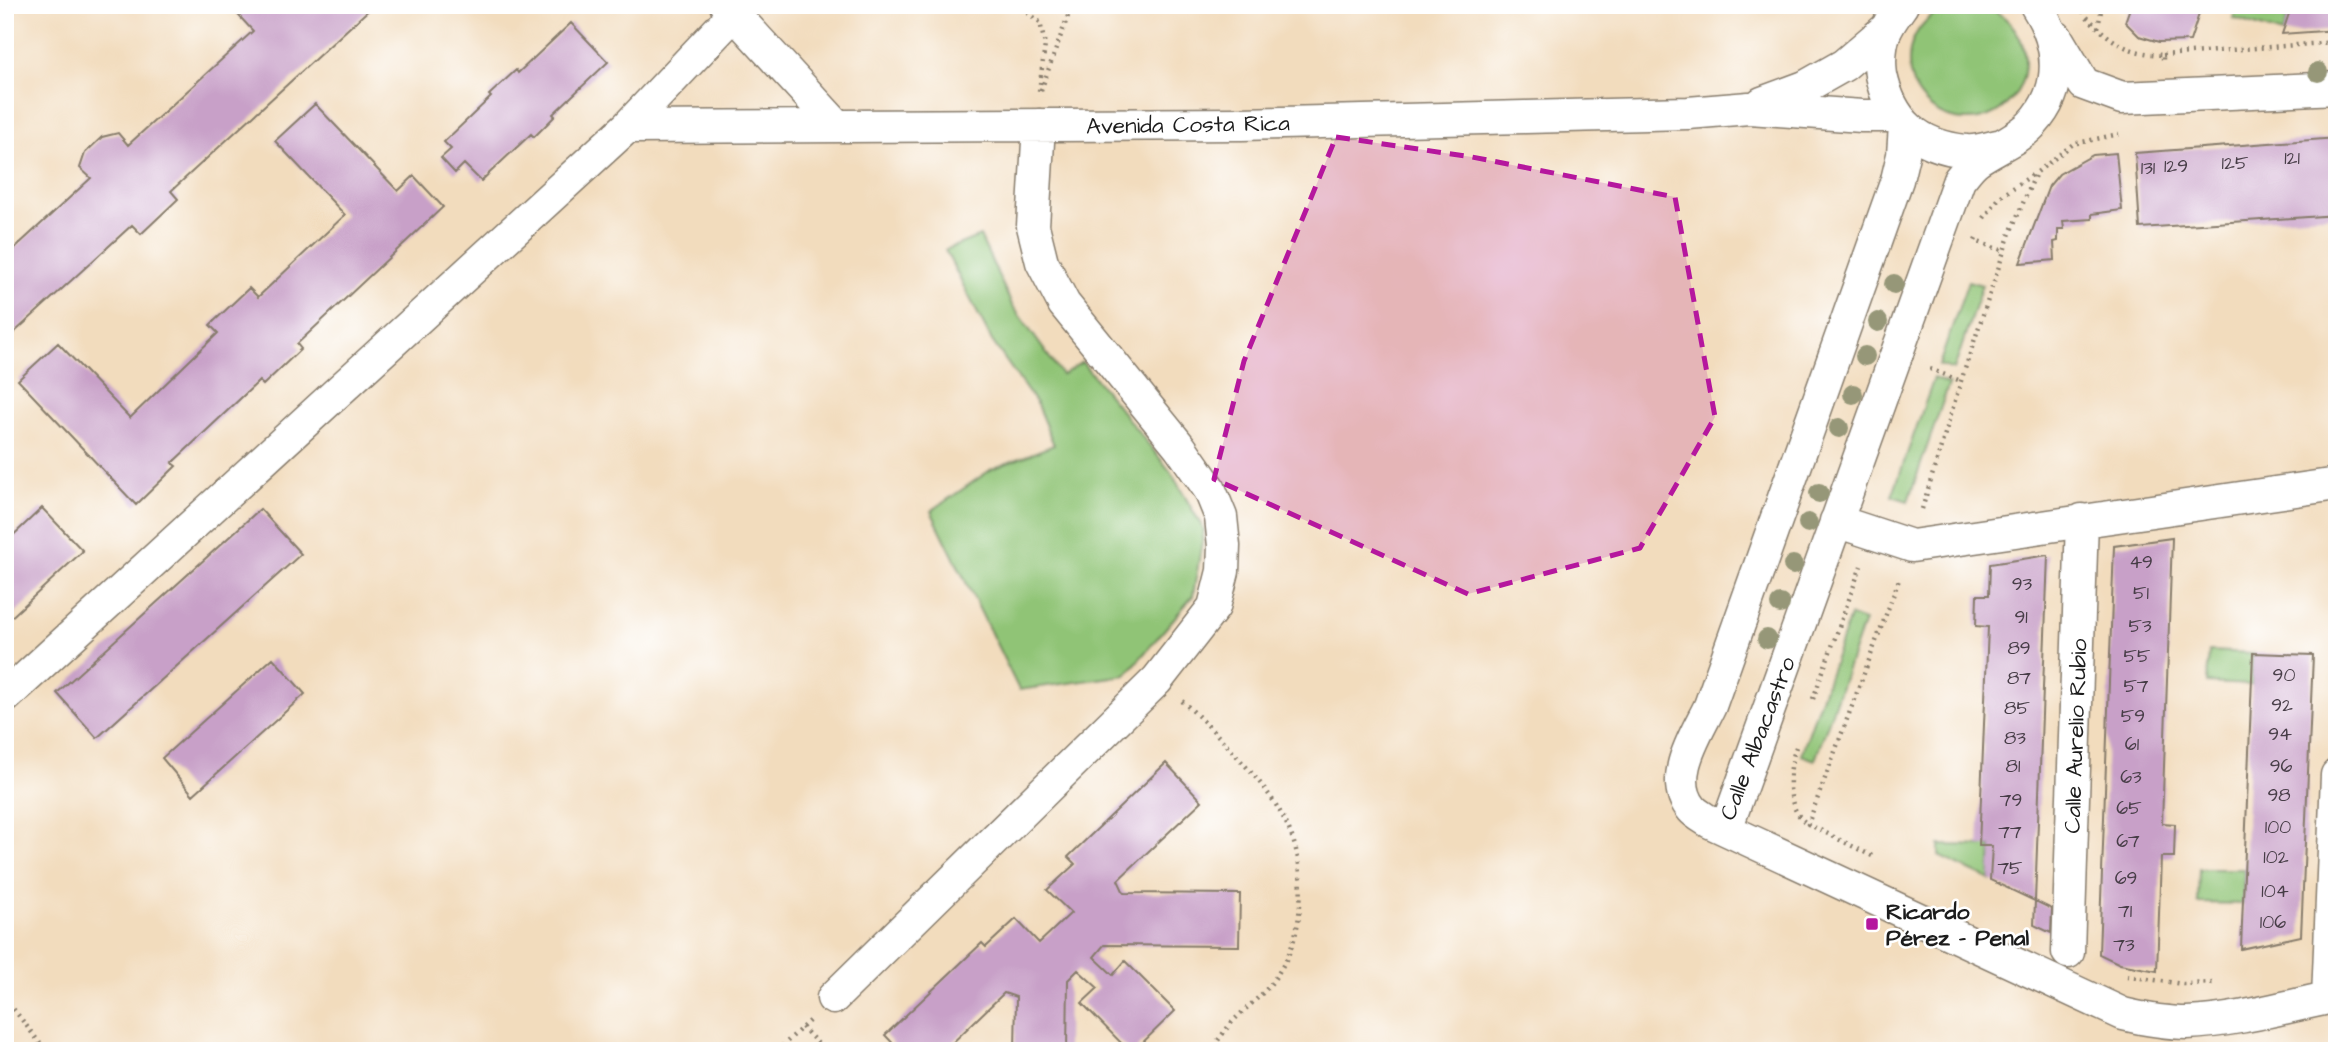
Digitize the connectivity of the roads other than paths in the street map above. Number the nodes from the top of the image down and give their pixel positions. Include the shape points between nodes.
1 (730, 10) edge
2 (2040, 11) edge
3 (1894, 17) edge
4 (2337, 88) edge
5 (1749, 108) junction
6 (1038, 113) junction
7 (1901, 121) junction
8 (837, 126) junction
9 (627, 127) junction
10 (2000, 146) junction
11 (2337, 484) edge
12 (2082, 520) junction
13 (1836, 521) junction
14 (5, 697) edge
15 (2337, 775) edge
16 (1726, 829) junction
17 (2068, 952) dead end
18 (2332, 997) edge
19 (833, 998) road end

1 - 8 street
1 - 9 street
2 - 4 street via 2084,84 2122,98
2 - 10 street, Calle Albacastro via 2057,63 2050,97 2031,125
3 - 5 street, Avenida Costa Rica via 1844,65 1805,87
3 - 7 street via 1879,63 1885,96
5 - 6 street, Avenida Costa Rica via 1242,124
5 - 7 street, Avenida Costa Rica
6 - 8 street, Avenida Costa Rica
6 - 19 street via 1033,226 1042,262 1064,304 1210,490 1221,517 1223,571 1214,607 1157,680
7 - 10 street via 1930,143 1969,151
7 - 16 street, Calle Albacastro via 1903,155 1897,180 1710,706 1683,762 1682,789 1692,808
8 - 9 street, Avenida Costa Rica
9 - 14 street
10 - 13 street, Calle Albacastro via 1975,161 1959,180
11 - 12 street
12 - 13 street via 1912,546
12 - 17 street, Calle Aurelio Rubio
13 - 16 street, Calle Albacastro
15 - 18 street
16 - 18 street via 2123,1014 2155,1021 2214,1021

